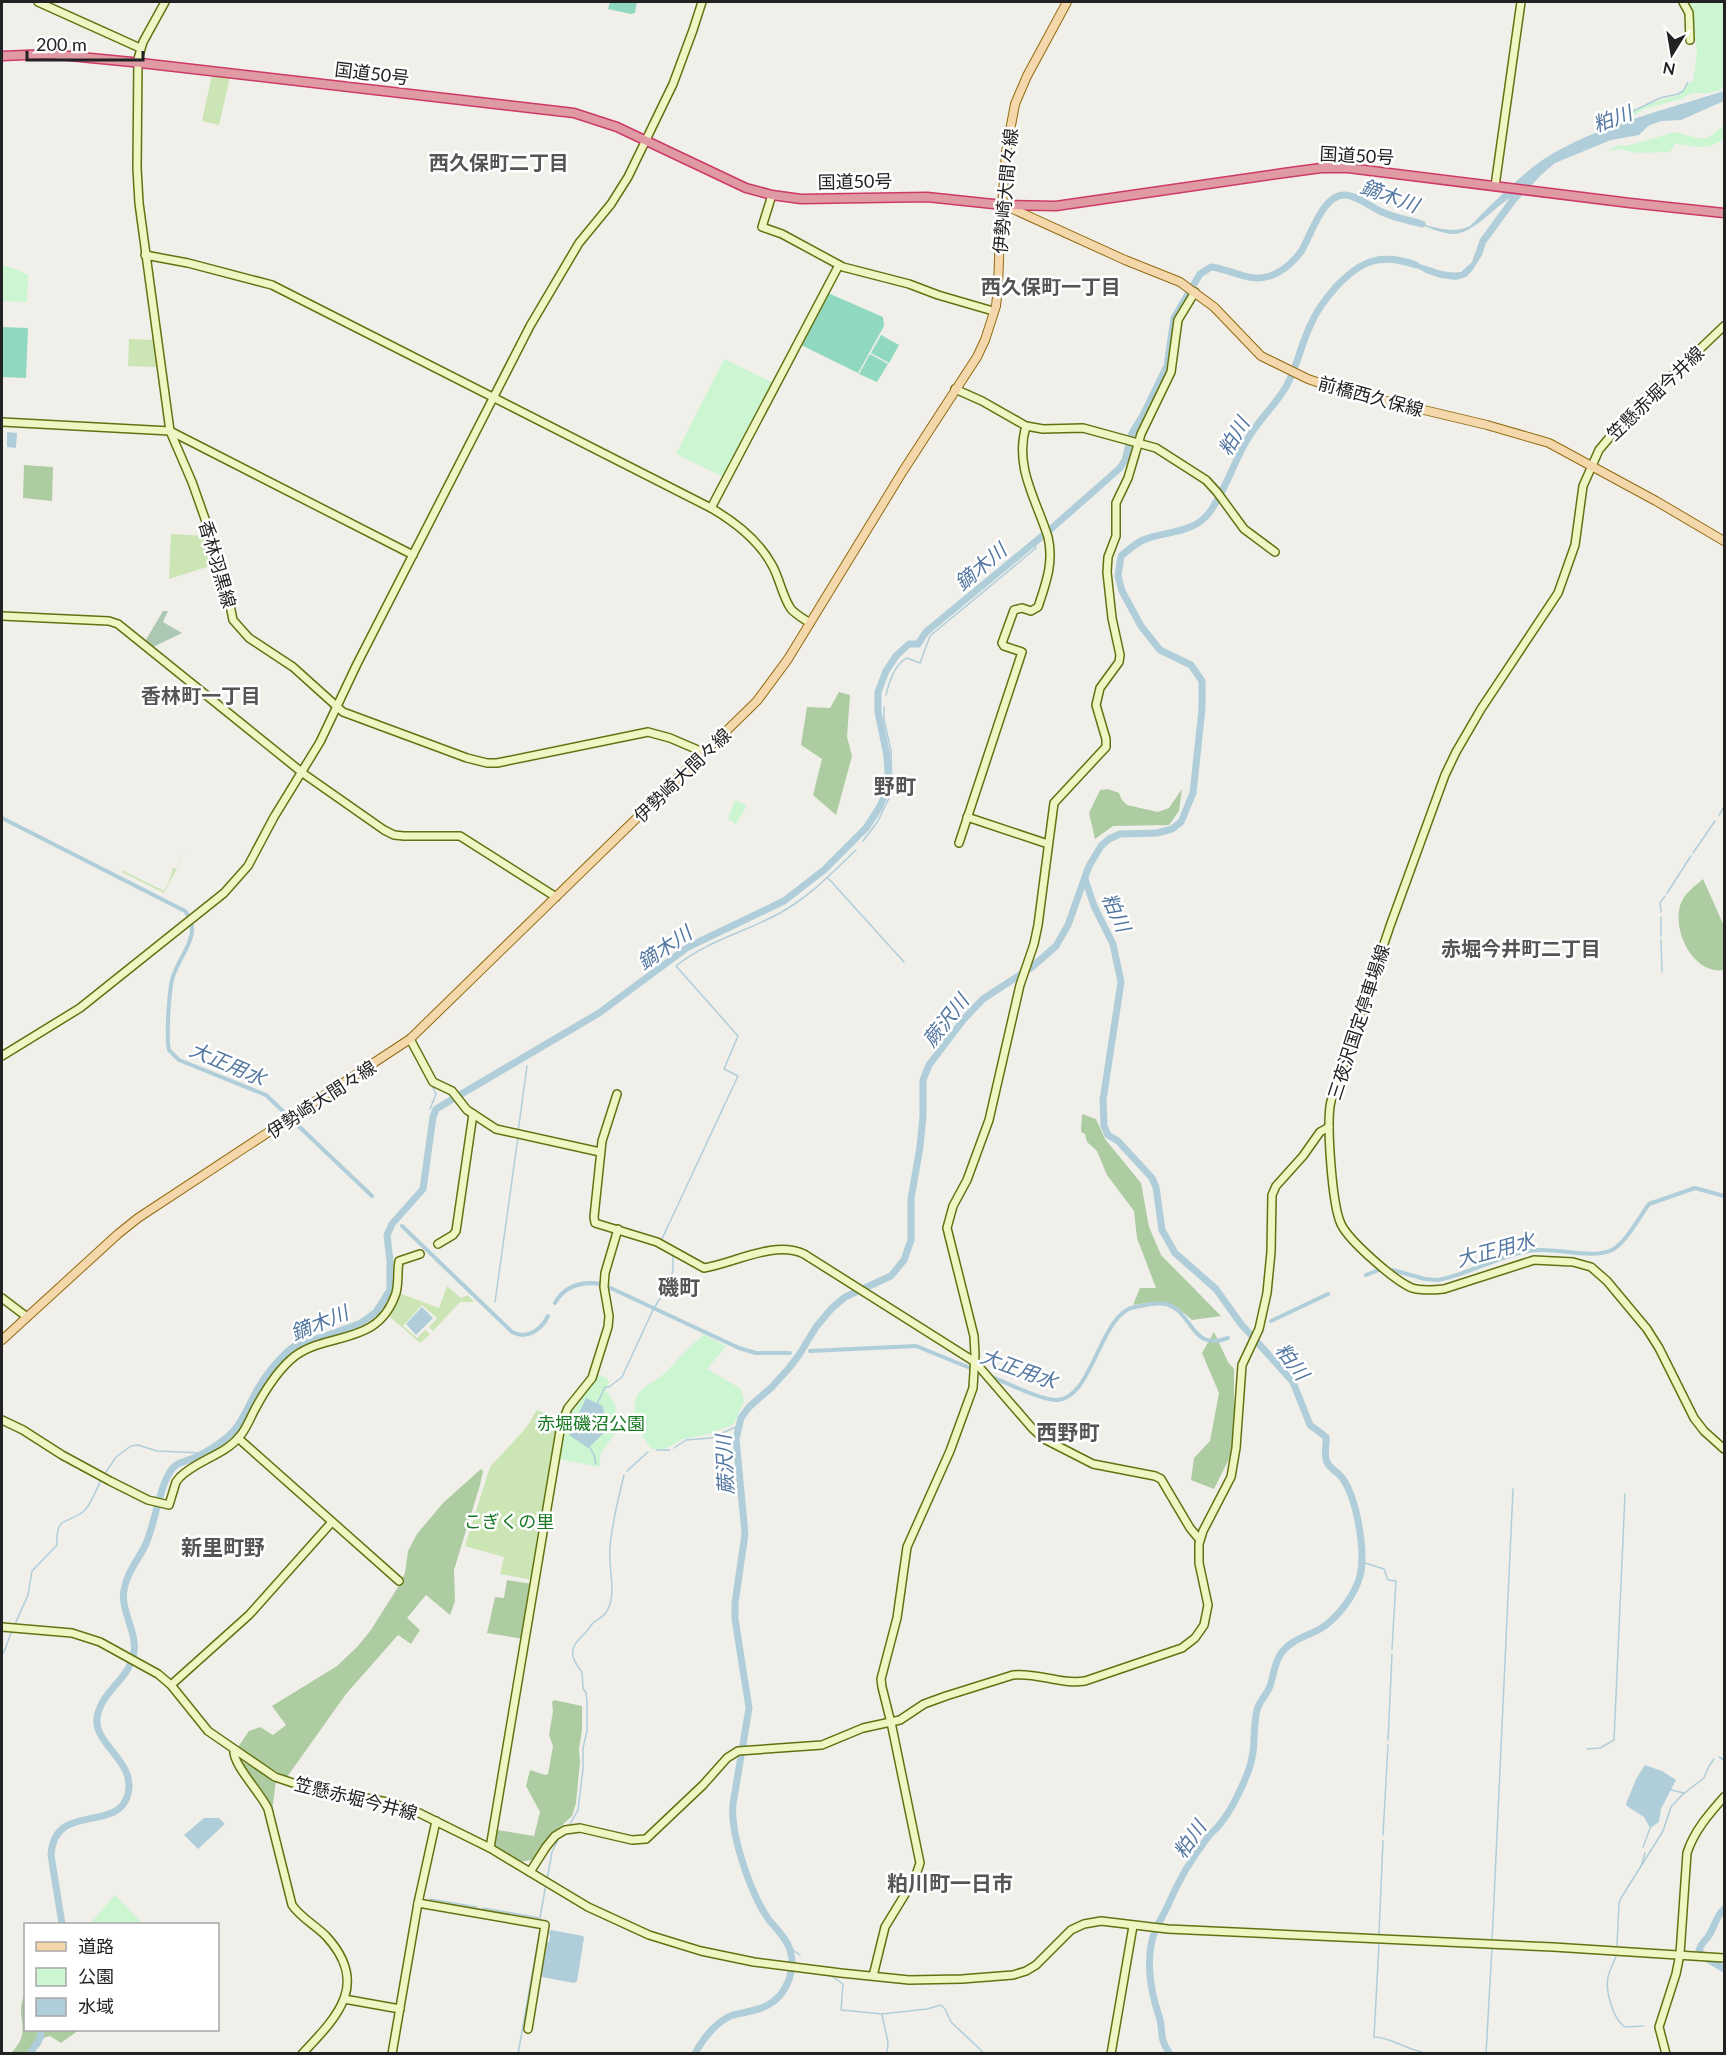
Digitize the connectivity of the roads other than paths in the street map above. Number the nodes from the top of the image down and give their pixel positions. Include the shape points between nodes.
1 (38, 2) edge
2 (165, 2) edge
3 (702, 2) edge
4 (1067, 2) edge
5 (1521, 2) edge
6 (1683, 2) edge
7 (1690, 40) dead end
8 (140, 48) junction
9 (2, 56) edge
10 (138, 62) junction
11 (646, 140) junction
12 (1496, 187) junction
13 (772, 195) junction
14 (1003, 205) junction
15 (1725, 213) edge
16 (145, 255) junction
17 (839, 265) junction
18 (1192, 290) junction
19 (993, 310) junction
20 (1725, 326) edge
21 (955, 389) junction
22 (492, 397) junction
23 (2, 422) edge
24 (1026, 426) junction
25 (170, 431) junction
26 (1137, 442) junction
27 (1591, 465) junction
28 (711, 508) junction
29 (1725, 541) edge
30 (1275, 552) dead end
31 (412, 555) junction
32 (2, 616) edge
33 (810, 623) junction
34 (336, 707) junction
35 (705, 753) junction
36 (302, 772) junction
37 (967, 817) junction
38 (959, 843) dead end
39 (1048, 844) junction
40 (556, 897) junction
41 (410, 1039) junction
42 (2, 1056) edge
43 (616, 1094) dead end
44 (472, 1114) junction
45 (1329, 1127) junction
46 (600, 1152) junction
47 (618, 1229) junction
48 (438, 1244) dead end
49 (420, 1254) dead end
50 (2, 1298) edge
51 (27, 1317) junction
52 (2, 1340) edge
53 (974, 1367) junction
54 (2, 1421) edge
55 (238, 1438) junction
56 (1725, 1449) edge
57 (333, 1522) junction
58 (1200, 1540) junction
59 (399, 1581) dead end
60 (2, 1627) edge
61 (171, 1685) junction
62 (891, 1723) junction
63 (234, 1750) junction
64 (1725, 1797) edge
65 (434, 1820) junction
66 (490, 1848) junction
67 (530, 1872) junction
68 (418, 1903) junction
69 (1133, 1926) junction
70 (1680, 1954) junction
71 (1725, 1958) edge
72 (873, 1976) junction
73 (344, 1999) junction
74 (400, 2009) junction
75 (528, 2029) dead end
76 (302, 2054) edge
77 (392, 2054) edge
78 (1111, 2054) edge
79 (1666, 2054) edge

1 - 8 street
2 - 8 street, 香林羽黒線
3 - 11 street via 681,63
4 - 14 main road, 伊勢崎大間々線 via 1015,104 1006,152
5 - 12 street
6 - 7 street via 1689,13
8 - 10 street, 香林羽黒線
9 - 10 highway, 国道50号 via 49,54
10 - 11 highway, 国道50号 via 561,111 602,121
10 - 16 street, 香林羽黒線 via 137,190
11 - 13 highway, 国道50号 via 737,184
11 - 22 street via 624,183 579,243
12 - 14 highway, 国道50号 via 1321,168 1070,204
12 - 15 highway, 国道50号
13 - 14 highway, 国道50号 via 801,199 927,196
13 - 17 street via 762,227
14 - 18 main road, 前橋西久保線 via 1167,275
14 - 19 main road, 伊勢崎大間々線
16 - 22 street via 272,285
16 - 25 street, 香林羽黒線
17 - 19 street
17 - 28 street
18 - 26 street via 1178,320 1170,372
18 - 27 main road, 前橋西久保線 via 1261,356 1306,378 1539,439
19 - 21 main road, 伊勢崎大間々線 via 977,357
20 - 27 street, 笠懸赤堀今井線 via 1620,425
21 - 24 street
21 - 33 main road, 伊勢崎大間々線
22 - 28 street
22 - 31 street
23 - 25 street
24 - 26 street via 1083,428
24 - 37 street via 1023,465 1051,548 1050,569 1038,607 1031,611 1014,610 1002,643 1023,652
25 - 31 street
25 - 34 street, 香林羽黒線 via 215,547 233,620 249,638 293,667
26 - 30 street via 1164,452 1209,483 1244,529
26 - 39 street via 1128,478 1116,501 1116,536 1108,560 1112,618 1120,655 1097,698 1106,747 1056,798
27 - 29 main road, 前橋西久保線
27 - 45 street, 三夜沢国定停車場線 via 1581,492 1575,545 1558,593 1481,709 1445,775 1329,1106
28 - 33 street via 745,532 773,567 792,610
31 - 34 street
32 - 36 street via 118,624
33 - 35 main road, 伊勢崎大間々線 via 761,696
34 - 35 street, 香林羽黒線 via 356,718 487,763 648,732
34 - 36 street
35 - 40 main road, 伊勢崎大間々線
36 - 40 street via 394,835 460,836
36 - 42 street via 244,872 224,893 81,1008
37 - 38 street
37 - 39 street
39 - 53 street via 1038,925 989,1120 947,1228 974,1336
40 - 41 main road, 伊勢崎大間々線
41 - 44 street via 433,1082 450,1089
41 - 51 main road, 伊勢崎大間々線 via 126,1227
43 - 46 street
44 - 46 street via 501,1131
44 - 48 street via 456,1231
45 - 56 street, 三夜沢国定停車場線 via 1339,1221 1350,1238 1396,1278 1413,1288 1430,1291 1534,1260 1591,1267 1647,1329 1694,1418
45 - 58 street via 1320,1132 1272,1195 1264,1313 1242,1368 1231,1477
46 - 47 street via 594,1220 596,1224
47 - 53 street via 657,1242 704,1268 774,1251 798,1251
47 - 66 street via 604,1285 608,1328 592,1378 568,1408 561,1425
49 - 55 street via 399,1261 395,1295 380,1319 359,1333 294,1357 271,1383
50 - 51 street
51 - 52 main road, 伊勢崎大間々線
53 - 58 street via 988,1375 1048,1442 1092,1464 1161,1479
53 - 62 street via 972,1390 950,1451 906,1550 896,1624 881,1679
54 - 55 street via 81,1466 170,1505 175,1484 182,1475
55 - 57 street
57 - 59 street
57 - 61 street via 249,1615
58 - 62 street via 1199,1563 1207,1618 1200,1632 1182,1648 1082,1681 1013,1675 931,1701
60 - 61 street, 笠懸赤堀今井線 via 81,1635 131,1658
61 - 63 street, 笠懸赤堀今井線 via 202,1725
62 - 67 street via 863,1728 822,1745 740,1751 727,1758 646,1839 564,1830 546,1847
62 - 72 street via 920,1866 885,1927
63 - 65 street, 笠懸赤堀今井線 via 286,1781 387,1802
63 - 73 street via 234,1758 268,1809 292,1905 329,1940 344,1961
64 - 70 street via 1705,1819 1687,1853
65 - 66 street, 笠懸赤堀今井線
65 - 68 street
66 - 67 street, 笠懸赤堀今井線
67 - 72 street, 笠懸赤堀今井線 via 588,1907 659,1938 735,1959
68 - 74 street
68 - 75 street via 545,1925
69 - 70 street, 笠懸赤堀今井線
69 - 72 street, 笠懸赤堀今井線 via 1101,1922 1077,1926 1036,1965 1013,1975 939,1980
69 - 78 street
70 - 71 street, 笠懸赤堀今井線
70 - 79 street via 1659,2027
73 - 74 street
73 - 76 street via 332,2021
74 - 77 street

